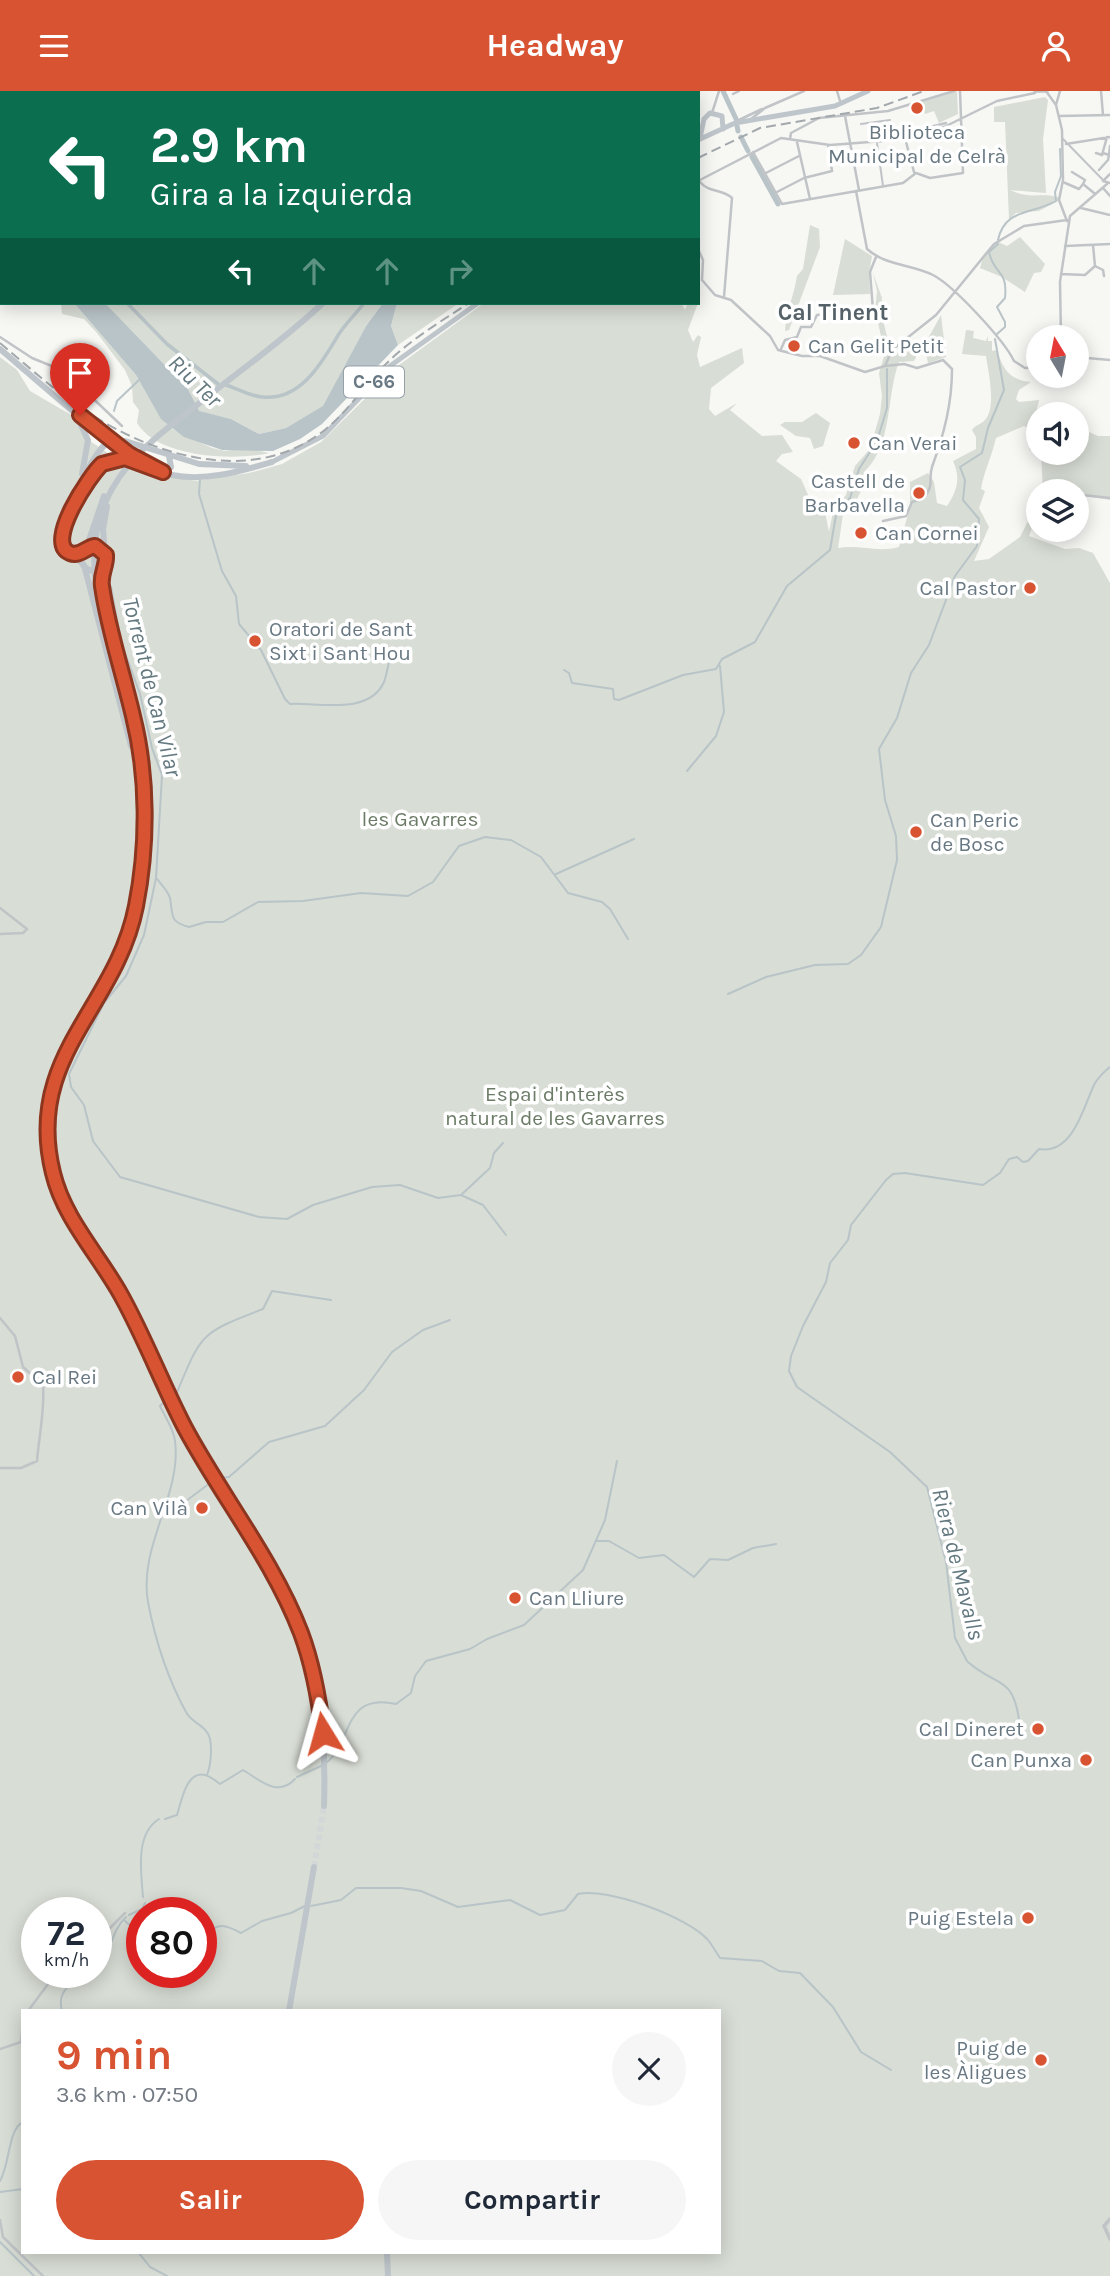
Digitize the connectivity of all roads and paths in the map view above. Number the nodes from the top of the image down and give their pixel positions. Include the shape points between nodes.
1 (719, 91) edge
2 (739, 91) edge
3 (804, 91) edge
4 (837, 91) edge
5 (868, 91) edge
6 (954, 91) edge
7 (960, 91) edge
8 (1046, 91) edge
9 (1060, 91) edge
10 (1101, 91) edge
11 (1035, 92) edge
12 (733, 95) dead end
13 (717, 103) junction
14 (841, 104) junction
15 (1056, 105) junction
16 (765, 108) junction
17 (716, 113) junction
18 (1103, 115) junction
19 (1110, 115) edge
20 (845, 116) junction
21 (961, 116) junction
22 (1059, 116) junction
23 (724, 120) junction
24 (890, 120) dead end
25 (749, 121) junction
26 (737, 122) junction
27 (861, 124) dead end
28 (703, 126) junction
29 (723, 129) junction
30 (711, 134) junction
31 (700, 136) edge
32 (905, 137) junction
33 (1062, 137) junction
34 (1108, 137) edge
35 (700, 139) edge
36 (790, 139) junction
37 (797, 142) junction
38 (870, 142) junction
39 (876, 142) junction
40 (850, 144) junction
41 (1066, 144) junction
42 (828, 145) junction
43 (1110, 147) edge
44 (753, 152) junction
45 (1096, 153) dead end
46 (1103, 153) junction
47 (1109, 155) edge
48 (799, 156) junction
49 (1099, 170) dead end
50 (1072, 172) dead end
51 (764, 174) junction
52 (914, 174) junction
53 (1110, 174) edge
54 (804, 178) junction
55 (700, 180) edge
56 (1103, 181) junction
57 (700, 182) edge
58 (1063, 182) junction
59 (1085, 182) junction
60 (1107, 185) edge
61 (883, 187) junction
62 (858, 191) junction
63 (775, 193) junction
64 (1094, 193) junction
65 (1110, 196) edge
66 (810, 200) junction
67 (1081, 208) junction
68 (1110, 215) edge
69 (1067, 222) junction
70 (1110, 244) edge
71 (1093, 245) junction
72 (1065, 246) junction
73 (700, 255) edge
74 (876, 257) junction
75 (1095, 266) junction
76 (1061, 274) junction
77 (1110, 274) edge
78 (954, 293) junction
79 (724, 297) junction
80 (321, 305) edge
81 (475, 305) edge
82 (1061, 325) edge
83 (0, 337) edge
84 (0, 349) edge
85 (781, 349) junction
86 (1089, 358) edge
87 (1110, 360) edge
88 (885, 366) junction
89 (1026, 368) edge
90 (55, 394) junction
91 (122, 426) dead end
92 (161, 452) junction
93 (132, 456) junction
94 (272, 462) junction
95 (124, 469) junction
96 (163, 472) junction
97 (1089, 496) edge
98 (1110, 498) edge
99 (74, 501) junction
100 (70, 510) junction
101 (883, 521) dead end
102 (85, 550) junction
103 (67, 552) junction
104 (105, 553) junction
105 (105, 564) junction
106 (83, 565) junction
107 (140, 765) junction
108 (144, 804) junction
109 (0, 908) edge
110 (0, 934) edge
111 (0, 1318) edge
112 (0, 1468) edge
113 (324, 1806) tunnel mouth
114 (314, 1867) tunnel mouth
115 (125, 1913) dead end
116 (112, 1926) edge
117 (45, 1988) edge
118 (29, 2009) edge
119 (289, 2009) edge
120 (21, 2035) edge
121 (0, 2049) edge
122 (1110, 2219) edge
123 (0, 2220) edge
124 (1110, 2239) edge
125 (387, 2254) edge
126 (43, 2276) edge
127 (388, 2276) edge

1 - 13 street
2 - 12 street
3 - 16 street
4 - 14 street
5 - 14 main road
6 - 20 street via 888,111
7 - 21 street
8 - 11 street
8 - 15 street
9 - 15 street
10 - 18 street
11 - 21 street via 1004,98
13 - 17 street
13 - 17 street
14 - 25 main road
15 - 22 street
16 - 25 street
16 - 26 street
17 - 23 main road
17 - 28 main road via 706,116
18 - 19 street
18 - 22 street
20 - 36 street via 819,118 791,133
20 - 40 street
21 - 32 street
21 - 52 street via 963,173 930,178
22 - 33 street
23 - 26 main road
23 - 29 main road
24 - 27 street
25 - 26 main road
26 - 29 main road
28 - 30 main road
28 - 31 main road
29 - 30 main road
30 - 35 main road
32 - 38 street
32 - 39 street
32 - 52 street
33 - 41 street
33 - 58 street
34 - 41 street
34 - 46 street
36 - 37 street
36 - 44 street
37 - 42 street
37 - 48 street
38 - 39 street
38 - 40 street
39 - 61 street
40 - 42 street
40 - 62 street
41 - 56 street
42 - 54 street via 833,171
43 - 47 street
44 - 51 street
44 - 55 street
45 - 46 street
46 - 47 street
47 - 49 street
48 - 51 street
48 - 54 street
50 - 59 street
51 - 63 street
52 - 61 street via 903,183
53 - 56 street
54 - 63 street
54 - 66 street
56 - 60 street
57 - 79 street via 732,198
58 - 59 street via 1079,189
58 - 69 street via 1059,200
59 - 64 street
60 - 64 street
60 - 65 street
61 - 62 street
62 - 66 street
62 - 74 street via 867,250
63 - 66 street via 782,204
64 - 67 street
67 - 68 street
67 - 69 street
69 - 72 street
69 - 78 street via 1024,226 994,244
70 - 71 street
71 - 72 street
71 - 75 street
72 - 76 street
73 - 79 street via 702,280 715,295
74 - 78 street via 934,275
74 - 85 street via 870,272 873,310 831,307 826,314 817,315 811,327 801,327 797,337 785,340
75 - 76 street via 1086,275
75 - 77 street via 1104,275
76 - 82 street
78 - 88 street via 936,315 892,350
78 - 89 street via 1014,362
79 - 85 street
80 - 95 highway via 148,444
81 - 94 main road, C-66 via 390,366 323,436
83 - 91 street via 32,358 64,371
84 - 90 highway, C-66
85 - 88 street via 820,356 865,372
86 - 87 street
88 - 101 street via 917,368 943,360 952,369 952,404 924,499 912,502 906,516
90 - 93 highway, C-66
90 - 99 highway via 80,420 88,440 88,456
92 - 93 highway via 172,459 168,469
92 - 94 highway via 216,466
92 - 99 highway via 120,440 104,445
93 - 96 highway, C-66
94 - 96 highway, C-66 via 209,476
95 - 102 highway via 99,506
95 - 104 highway via 106,514
95 - 107 highway via 103,509 95,541 94,575
96 - 100 highway via 125,458 111,459 93,473
97 - 98 street
99 - 100 highway
100 - 103 highway via 62,538
102 - 103 highway
102 - 104 highway via 95,546
102 - 106 highway
103 - 106 highway
104 - 105 highway
105 - 106 highway via 95,571
105 - 107 highway via 102,589
106 - 108 highway
107 - 108 highway
108 - 113 highway via 133,922 114,970 71,1040 55,1077 48,1113 50,1158 70,1214 121,1296 185,1427 285,1596 311,1665 323,1733
109 - 110 street via 27,929
111 - 112 street via 15,1336 23,1367 43,1385 44,1405 37,1461 21,1468
114 - 119 highway
115 - 116 street
117 - 118 street
120 - 121 street via 20,2042
122 - 124 street via 1104,2226
123 - 126 street via 4,2238
125 - 127 highway

